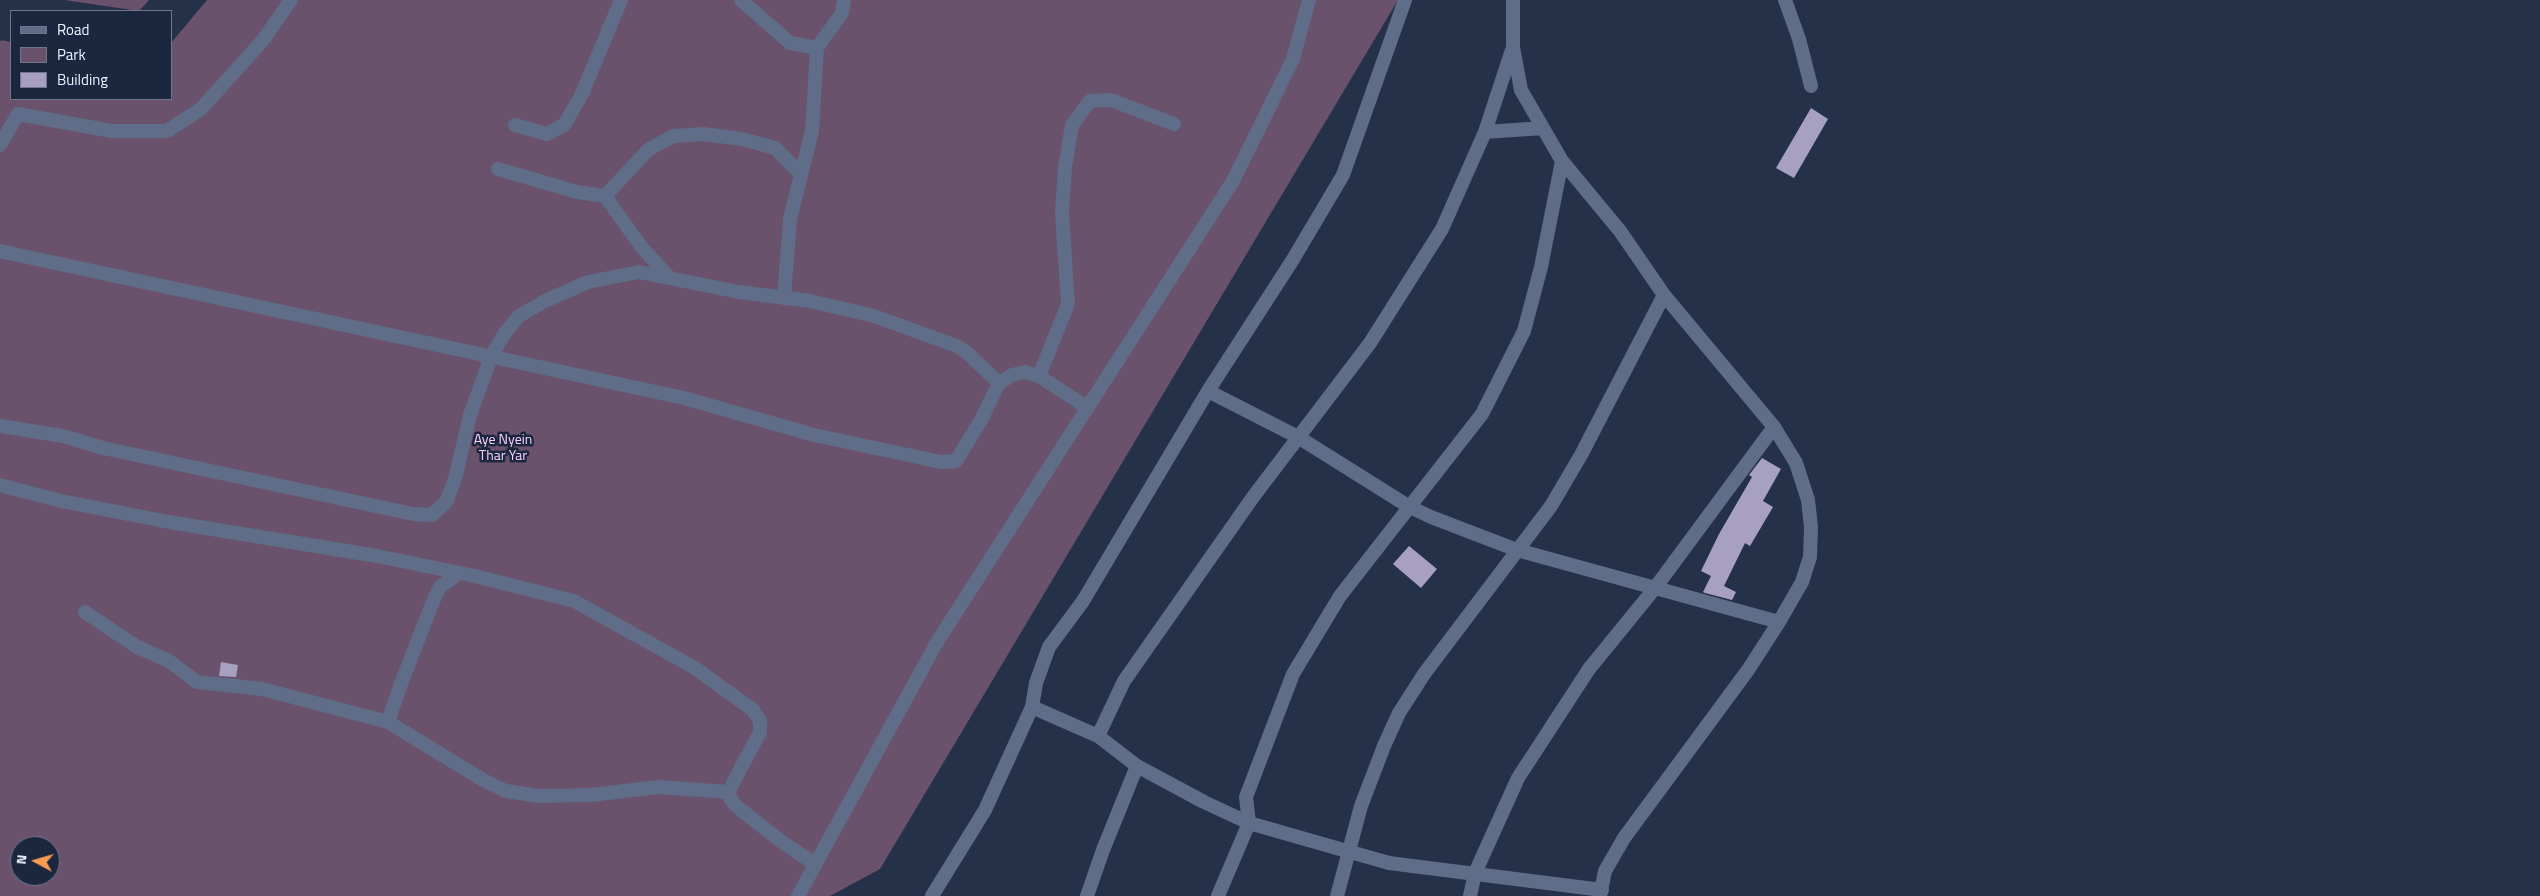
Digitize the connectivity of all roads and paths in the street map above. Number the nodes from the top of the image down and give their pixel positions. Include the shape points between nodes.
1 (291, 0) edge
2 (621, 0) edge
3 (741, 0) edge
4 (1309, 0) edge
5 (1405, 0) edge
6 (1513, 0) edge
7 (1785, 0) edge
8 (843, 4) edge
9 (1513, 47) junction
10 (818, 48) junction
11 (1811, 86) dead end
12 (515, 124) dead end
13 (1174, 124) dead end
14 (1543, 128) junction
15 (1485, 132) junction
16 (0, 146) edge
17 (1562, 162) junction
18 (498, 169) dead end
19 (801, 174) junction
20 (605, 196) junction
21 (0, 251) edge
22 (669, 277) junction
23 (1664, 295) junction
24 (784, 298) junction
25 (491, 357) junction
26 (1039, 376) junction
27 (999, 383) junction
28 (1208, 390) junction
29 (1088, 408) junction
30 (0, 426) edge
31 (1774, 427) junction
32 (1298, 436) junction
33 (0, 485) edge
34 (1408, 506) junction
35 (1517, 550) junction
36 (459, 573) junction
37 (1655, 588) junction
38 (85, 612) dead end
39 (1779, 622) junction
40 (1032, 707) junction
41 (388, 722) junction
42 (1098, 736) junction
43 (1137, 766) junction
44 (729, 792) junction
45 (1249, 823) junction
46 (1348, 851) junction
47 (815, 864) junction
48 (1475, 874) junction
49 (1601, 893) edge
50 (798, 896) edge
51 (932, 896) edge
52 (1087, 896) edge
53 (1218, 896) edge
54 (1337, 896) edge
55 (1470, 896) edge

1 - 16 street via 263,40 201,109 167,130 112,131 18,114
2 - 12 street via 581,96 564,125 546,134
3 - 10 street via 790,43
4 - 29 street via 1293,59 1232,181
5 - 28 street via 1343,175 1292,261
6 - 9 street
7 - 11 street
8 - 10 street
9 - 14 street via 1521,90
9 - 15 street
10 - 19 street via 812,131
13 - 26 street via 1111,100 1090,101 1072,125 1062,212 1068,304
14 - 15 street
14 - 17 street
15 - 32 street via 1442,229 1370,343
17 - 23 street via 1620,232
17 - 34 street via 1541,267 1524,331 1482,414
18 - 20 street via 576,192
19 - 20 street via 775,148 742,139 703,134 674,136 649,149
19 - 24 street via 790,219
20 - 22 street via 643,249
21 - 25 street
22 - 24 street
22 - 25 street via 639,272 588,282 545,301 520,316 504,334
23 - 31 street
23 - 35 street via 1582,455 1551,506
24 - 27 street via 874,316 954,344
25 - 27 street via 684,398 814,435 941,462 956,461
25 - 30 street via 470,415 455,479 446,502 432,515 413,514 103,448 63,436
26 - 27 street via 1025,372
26 - 29 street
28 - 32 street
28 - 40 street via 1083,601 1049,647 1036,683
29 - 47 street via 937,642
31 - 37 street
31 - 39 street via 1796,463 1808,500 1811,527 1810,556 1802,582
32 - 34 street
32 - 42 street via 1124,681
33 - 36 street via 168,522 377,556
34 - 35 street
34 - 45 street via 1340,596 1293,674 1246,797
35 - 37 street
35 - 46 street via 1424,674 1399,713 1368,789
36 - 41 street via 440,587 434,599
36 - 44 street via 574,600 695,668 753,710 760,720 760,732
37 - 39 street
37 - 48 street via 1589,669 1518,778
38 - 41 street via 137,647 169,661 197,682 262,689
39 - 49 street via 1748,670 1624,838 1605,871
40 - 42 street
40 - 51 street via 985,810
41 - 44 street via 483,780 506,790 540,796 591,795 658,787
42 - 43 street
43 - 45 street
43 - 52 street
44 - 47 street via 736,806
45 - 46 street
45 - 53 street
46 - 48 street via 1389,863
46 - 54 street
47 - 50 street
48 - 49 street
48 - 55 street

